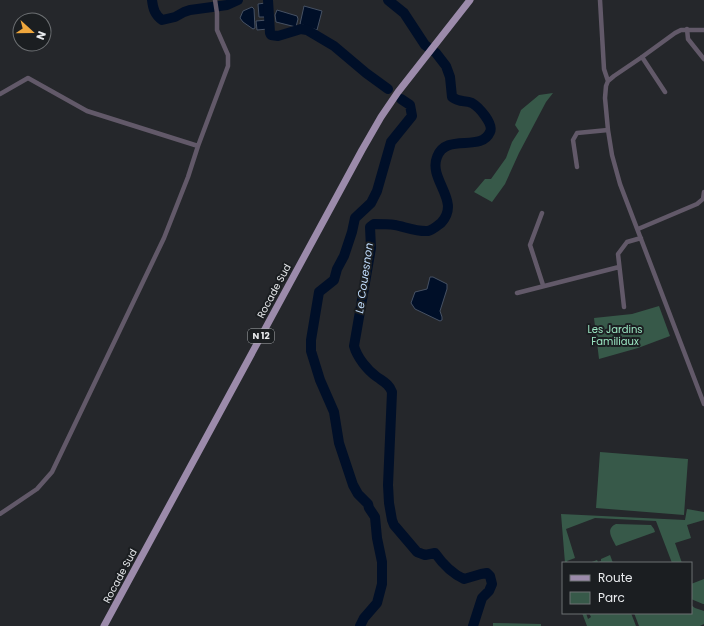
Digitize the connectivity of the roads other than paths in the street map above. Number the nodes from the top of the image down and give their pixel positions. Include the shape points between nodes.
1 (470, 0) edge
2 (600, 0) edge
3 (215, 1) edge
4 (687, 29) junction
5 (704, 30) edge
6 (642, 57) junction
7 (704, 59) edge
8 (608, 81) junction
9 (666, 92) dead end
10 (0, 94) edge
11 (608, 130) junction
12 (198, 146) junction
13 (577, 167) dead end
14 (704, 192) edge
15 (542, 213) dead end
16 (638, 229) junction
17 (641, 238) junction
18 (619, 267) junction
19 (543, 285) junction
20 (517, 292) dead end
21 (624, 307) dead end
22 (704, 404) edge
23 (0, 514) edge
24 (104, 626) edge

1 - 24 main road, Rocade Sud / N 12 via 390,105 362,150
2 - 8 street via 604,69
3 - 12 street via 217,30 228,55 228,66
4 - 5 street
4 - 6 street via 675,33
4 - 7 street via 688,39
6 - 8 street
6 - 9 street
8 - 11 street via 605,91
10 - 12 street via 28,78 87,111
11 - 13 street via 577,133 574,136
11 - 16 street via 620,184
12 - 23 street via 164,238 52,472 36,489
14 - 16 street via 703,199 697,204
15 - 19 street via 530,245
16 - 17 street
17 - 18 street via 627,242 618,254
17 - 22 street
18 - 19 street
18 - 21 street
19 - 20 street

